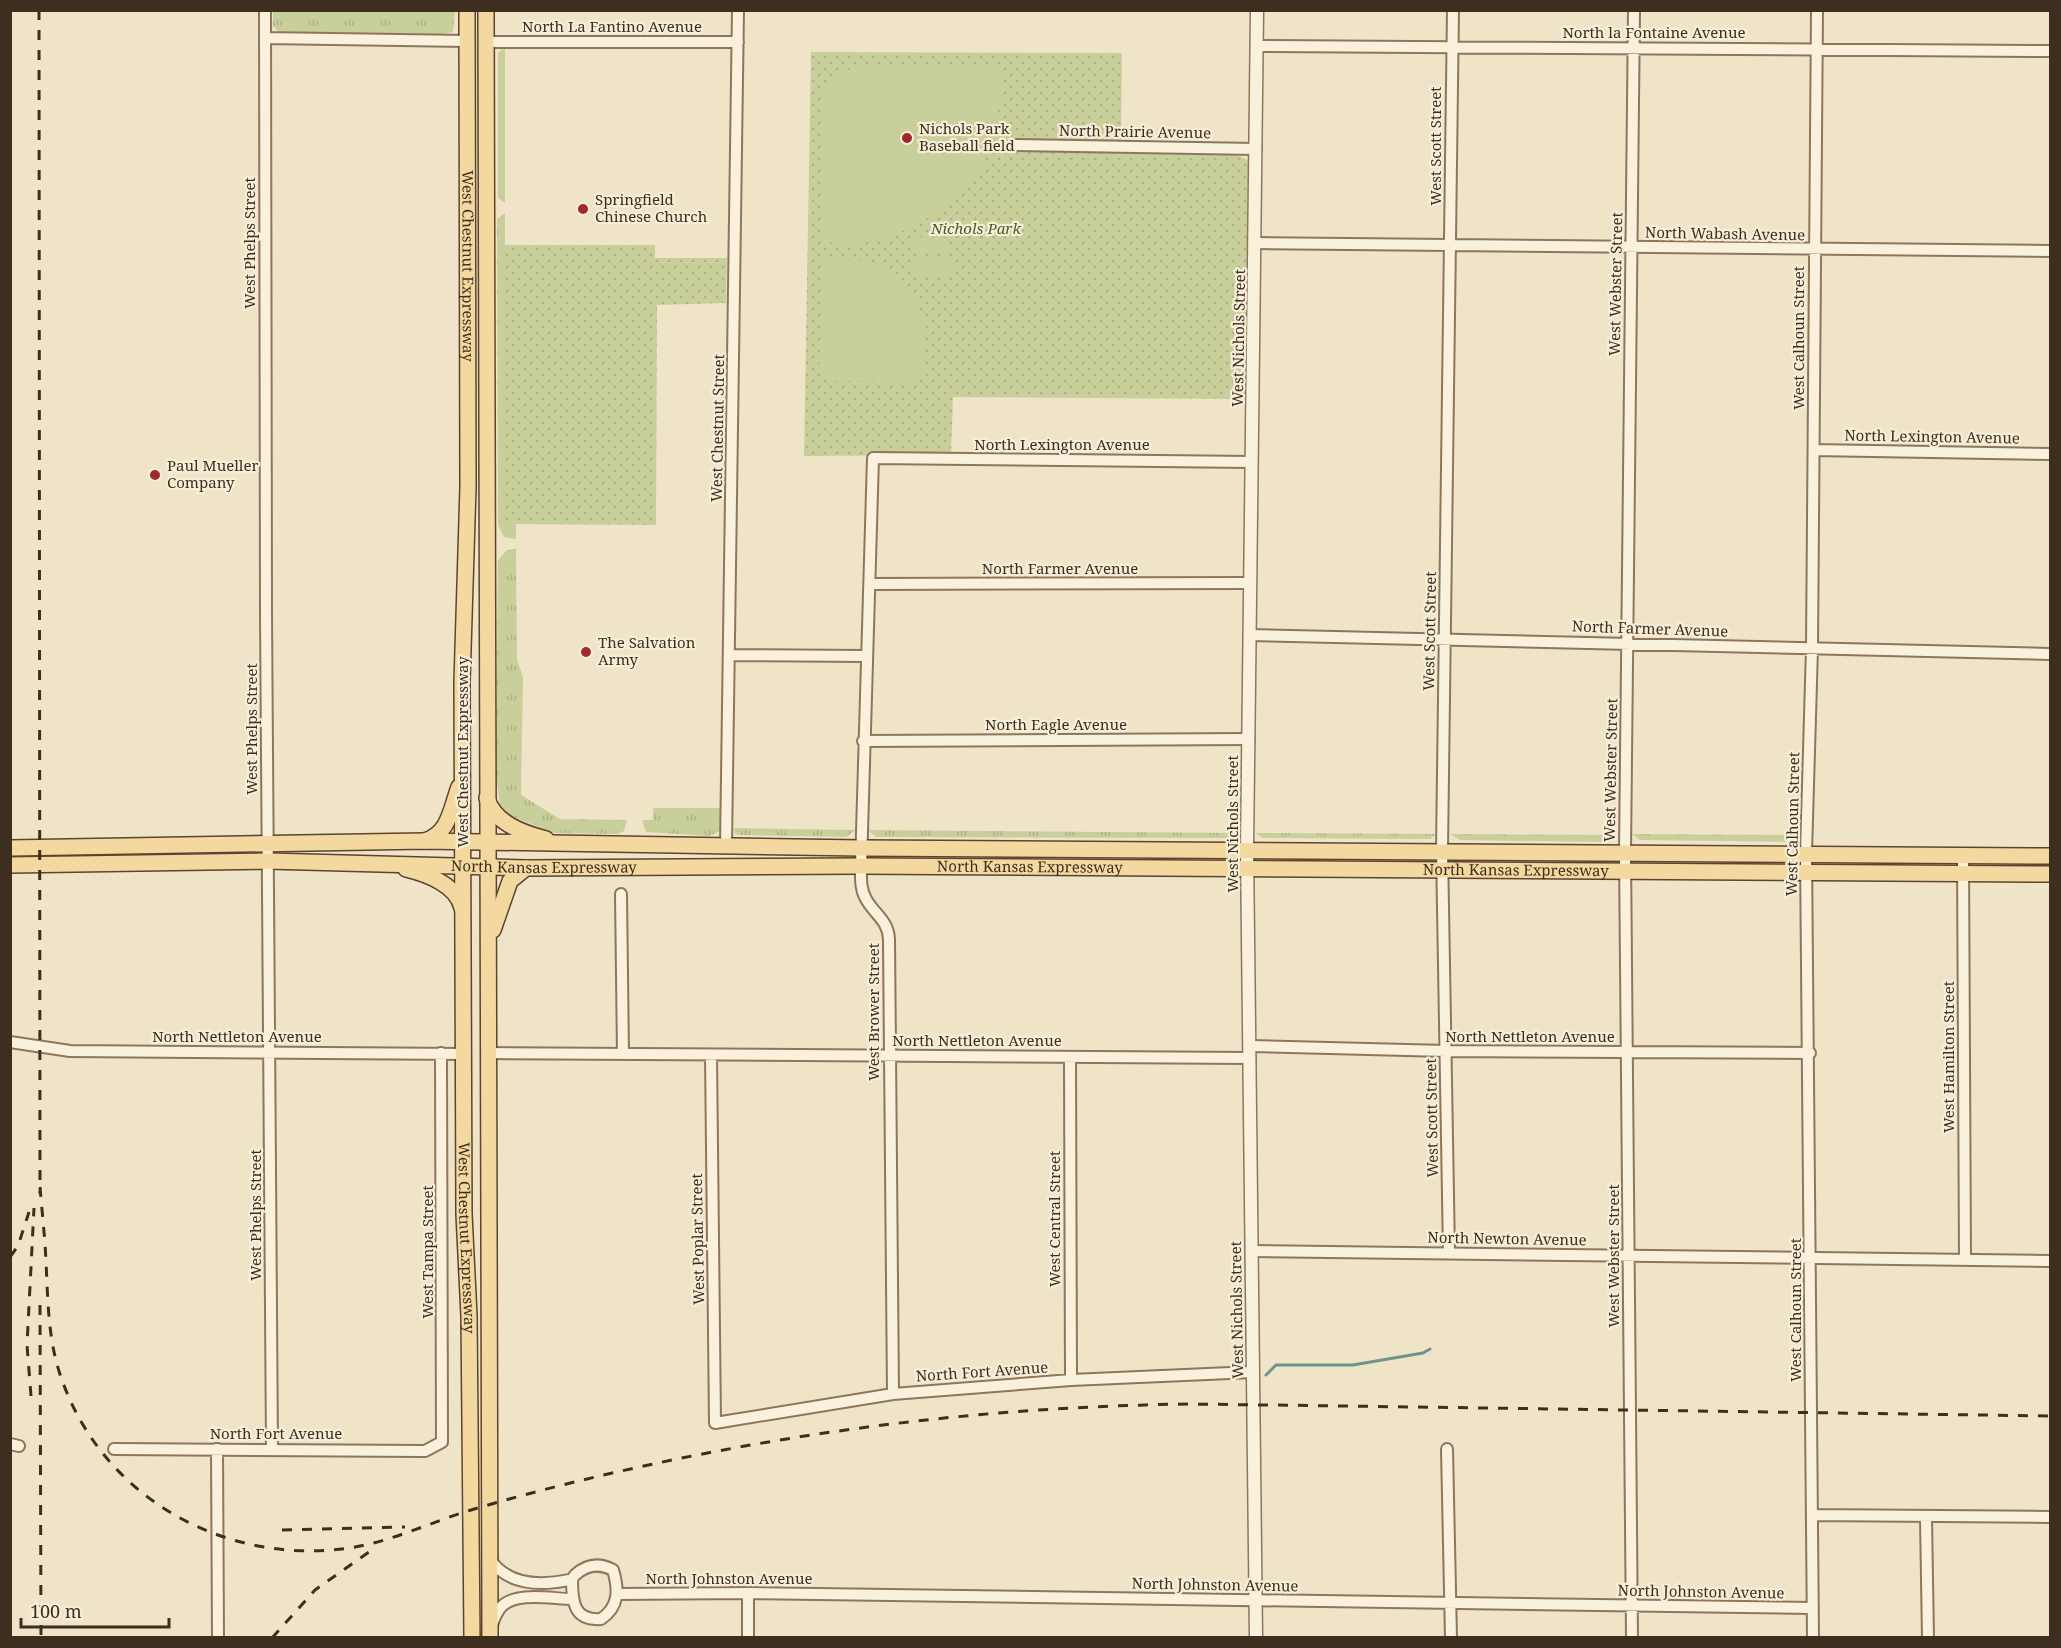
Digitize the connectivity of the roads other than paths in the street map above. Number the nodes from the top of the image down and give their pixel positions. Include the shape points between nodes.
1 (266, 10) edge
2 (467, 10) edge
3 (486, 10) edge
4 (738, 10) edge
5 (1257, 10) edge
6 (1453, 10) edge
7 (1634, 10) edge
8 (1817, 10) edge
9 (265, 38) junction
10 (467, 41) junction
11 (486, 42) junction
12 (738, 42) junction
13 (1257, 46) junction
14 (1452, 47) junction
15 (1633, 49) junction
16 (1816, 49) junction
17 (2050, 51) edge
18 (1014, 145) dead end
19 (1256, 149) junction
20 (1255, 243) junction
21 (1450, 246) junction
22 (1631, 248) junction
23 (1814, 250) junction
24 (2050, 251) edge
25 (1814, 450) junction
26 (2050, 454) edge
27 (873, 458) joint
28 (1252, 462) junction
29 (1250, 583) junction
30 (870, 584) junction
31 (1250, 635) junction
32 (1445, 638) junction
33 (1628, 643) junction
34 (1812, 648) junction
35 (2050, 654) edge
36 (730, 655) junction
37 (866, 656) junction
38 (1249, 739) junction
39 (863, 741) junction
40 (463, 776) junction
41 (487, 798) junction
42 (424, 841) junction
43 (267, 842) junction
44 (464, 843) junction
45 (487, 843) junction
46 (563, 844) junction
47 (726, 846) junction
48 (10, 848) edge
49 (861, 848) junction
50 (1247, 850) junction
51 (1442, 850) junction
52 (1625, 852) junction
53 (1806, 852) junction
54 (1963, 855) junction
55 (2050, 856) edge
56 (268, 861) junction
57 (383, 863) junction
58 (10, 865) edge
59 (464, 866) junction
60 (861, 866) junction
61 (487, 867) junction
62 (526, 868) junction
63 (1247, 868) junction
64 (1443, 869) junction
65 (1625, 870) junction
66 (1806, 871) junction
67 (1963, 873) junction
68 (2050, 874) edge
69 (621, 894) dead end
70 (464, 920) junction
71 (488, 950) junction
72 (10, 1042) edge
73 (1446, 1051) junction
74 (270, 1052) junction
75 (1250, 1052) junction
76 (441, 1053) junction
77 (488, 1053) junction
78 (1628, 1053) junction
79 (1810, 1053) junction
80 (464, 1054) junction
81 (623, 1054) junction
82 (711, 1055) junction
83 (890, 1056) junction
84 (1070, 1057) junction
85 (1252, 1251) junction
86 (1449, 1253) junction
87 (1630, 1255) junction
88 (1811, 1257) junction
89 (1965, 1260) junction
90 (2050, 1261) edge
91 (1253, 1372) junction
92 (1071, 1380) junction
93 (893, 1394) junction
94 (715, 1423) joint
95 (436, 1447) joint
96 (272, 1448) junction
97 (114, 1449) dead end
98 (217, 1449) junction
99 (1447, 1449) dead end
100 (1812, 1515) junction
101 (2050, 1517) edge
102 (1926, 1518) junction
103 (490, 1559) junction
104 (572, 1580) junction
105 (748, 1593) junction
106 (617, 1594) junction
107 (572, 1599) junction
108 (1256, 1600) junction
109 (1450, 1602) junction
110 (1632, 1606) junction
111 (1813, 1608) junction
112 (490, 1633) edge
113 (218, 1638) edge
114 (472, 1638) edge
115 (748, 1638) edge
116 (1256, 1638) edge
117 (1451, 1638) edge
118 (1632, 1638) edge
119 (1813, 1638) edge
120 (1928, 1638) edge

1 - 9 street, West Phelps Street
2 - 10 main road, West Chestnut Expressway
3 - 11 main road, West Chestnut Expressway
4 - 12 street, West Chestnut Street
5 - 13 street, West Nichols Street
6 - 14 street, West Scott Street
7 - 15 street, West Webster Street
8 - 16 street, West Calhoun Street
9 - 10 street
9 - 43 street, West Phelps Street
10 - 40 main road, West Chestnut Expressway via 468,487
11 - 12 street, North La Fantino Avenue
11 - 41 main road, West Chestnut Expressway
12 - 36 street, West Chestnut Street
13 - 14 street, North la Fontaine Avenue
13 - 19 street, West Nichols Street
14 - 15 street, North la Fontaine Avenue
14 - 21 street, West Scott Street
15 - 16 street, North la Fontaine Avenue
15 - 22 street, West Webster Street
16 - 17 street, North la Fontaine Avenue
16 - 23 street, West Calhoun Street
18 - 19 street, North Prairie Avenue
19 - 20 street, West Nichols Street
20 - 21 street, North Wabash Avenue
20 - 28 street, West Nichols Street
21 - 22 street, North Wabash Avenue
21 - 32 street, West Scott Street
22 - 23 street, North Wabash Avenue
22 - 33 street, West Webster Street
23 - 24 street, North Wabash Avenue
23 - 25 street, West Calhoun Street
25 - 26 street, North Lexington Avenue
25 - 34 street, West Calhoun Street
27 - 28 street, North Lexington Avenue
27 - 30 street, West Brower Street
28 - 29 street, West Nichols Street
29 - 30 street, North Farmer Avenue
29 - 31 street, West Nichols Street
30 - 37 street, West Brower Street
31 - 32 street, North Farmer Avenue
31 - 38 street, West Nichols Street
32 - 33 street, North Farmer Avenue
32 - 51 street, West Scott Street
33 - 34 street, North Farmer Avenue
33 - 52 street, West Webster Street
34 - 35 street, North Farmer Avenue
34 - 53 street, West Calhoun Street
36 - 37 street
36 - 47 street, West Chestnut Street
37 - 39 street, West Brower Street
38 - 39 street, North Eagle Avenue
38 - 50 street, West Nichols Street
39 - 49 street, West Brower Street
40 - 42 main road via 445,825 435,837
40 - 44 main road, West Chestnut Expressway
41 - 45 main road, West Chestnut Expressway
41 - 46 main road via 507,824
42 - 43 main road, North Kansas Expressway
42 - 44 main road, North Kansas Expressway
43 - 48 main road, North Kansas Expressway
43 - 56 street, West Phelps Street
44 - 45 main road, North Kansas Expressway
44 - 59 main road, West Chestnut Expressway
45 - 46 main road, North Kansas Expressway
45 - 61 main road, West Chestnut Expressway
46 - 47 main road, North Kansas Expressway
47 - 49 main road, North Kansas Expressway
49 - 50 main road, North Kansas Expressway
49 - 60 street, West Brower Street
50 - 51 main road, North Kansas Expressway
50 - 63 street, West Nichols Street
51 - 52 main road, North Kansas Expressway
51 - 64 street, West Scott Street
52 - 53 main road, North Kansas Expressway
52 - 65 street, West Webster Street
53 - 54 main road, North Kansas Expressway
53 - 66 street, West Calhoun Street
54 - 55 main road, North Kansas Expressway
54 - 67 street, West Hamilton Street
56 - 57 main road, North Kansas Expressway
56 - 58 main road, North Kansas Expressway
56 - 74 street, West Phelps Street
57 - 59 main road, North Kansas Expressway
57 - 70 main road via 448,886 458,896
59 - 61 main road, North Kansas Expressway
59 - 70 main road, West Chestnut Expressway
60 - 62 main road, North Kansas Expressway
60 - 63 main road, North Kansas Expressway
60 - 83 street, West Brower Street via 865,897 888,929
61 - 62 main road, North Kansas Expressway
61 - 71 main road, West Chestnut Expressway
62 - 71 main road via 510,881 505,891
63 - 64 main road, North Kansas Expressway
63 - 75 street, West Nichols Street
64 - 65 main road, North Kansas Expressway
64 - 73 street, West Scott Street
65 - 66 main road, North Kansas Expressway
65 - 78 street, West Webster Street
66 - 67 main road, North Kansas Expressway
66 - 79 street, West Calhoun Street
67 - 68 main road, North Kansas Expressway
67 - 89 street, West Hamilton Street
69 - 81 street
70 - 80 main road, West Chestnut Expressway
71 - 77 main road, West Chestnut Expressway
72 - 74 street, North Nettleton Avenue via 54,1050
73 - 75 street, North Nettleton Avenue
73 - 78 street, North Nettleton Avenue
73 - 86 street, West Scott Street
74 - 76 street, North Nettleton Avenue
74 - 96 street, West Phelps Street
75 - 84 street, North Nettleton Avenue
75 - 85 street, West Nichols Street
76 - 80 street, North Nettleton Avenue
76 - 95 street, West Tampa Street via 444,1434
77 - 81 street, North Nettleton Avenue
77 - 103 main road, West Chestnut Expressway
78 - 79 street, North Nettleton Avenue
78 - 87 street, West Webster Street
79 - 88 street, West Calhoun Street
80 - 114 main road, West Chestnut Expressway
81 - 82 street, North Nettleton Avenue
82 - 83 street, North Nettleton Avenue
82 - 94 street, West Poplar Street
83 - 84 street, North Nettleton Avenue
83 - 93 street, West Brower Street
84 - 92 street, West Central Street
85 - 86 street, North Newton Avenue
85 - 91 street, West Nichols Street
86 - 87 street, North Newton Avenue
87 - 88 street, North Newton Avenue
87 - 110 street, West Webster Street
88 - 89 street, North Newton Avenue
88 - 100 street, West Calhoun Street
89 - 90 street, North Newton Avenue
91 - 92 street, North Fort Avenue
91 - 108 street, West Nichols Street
92 - 93 street, North Fort Avenue
93 - 94 street, North Fort Avenue
95 - 96 street, North Fort Avenue via 425,1451
96 - 98 street, North Fort Avenue
97 - 98 street, North Fort Avenue
98 - 113 street
99 - 109 street
100 - 102 street
100 - 111 street, West Calhoun Street
101 - 102 street
102 - 120 street
103 - 104 street via 498,1571 513,1580
103 - 112 main road, West Chestnut Expressway
104 - 106 street via 596,1564 606,1567 613,1570
104 - 107 street
105 - 106 street, North Johnston Avenue
105 - 108 street, North Johnston Avenue
105 - 115 street
106 - 107 street via 615,1605 601,1619 582,1616
107 - 112 street via 513,1601 502,1606
108 - 109 street, North Johnston Avenue
108 - 116 street, West Nichols Street
109 - 110 street, North Johnston Avenue
109 - 117 street
110 - 111 street, North Johnston Avenue
110 - 118 street, West Webster Street
111 - 119 street, West Calhoun Street

